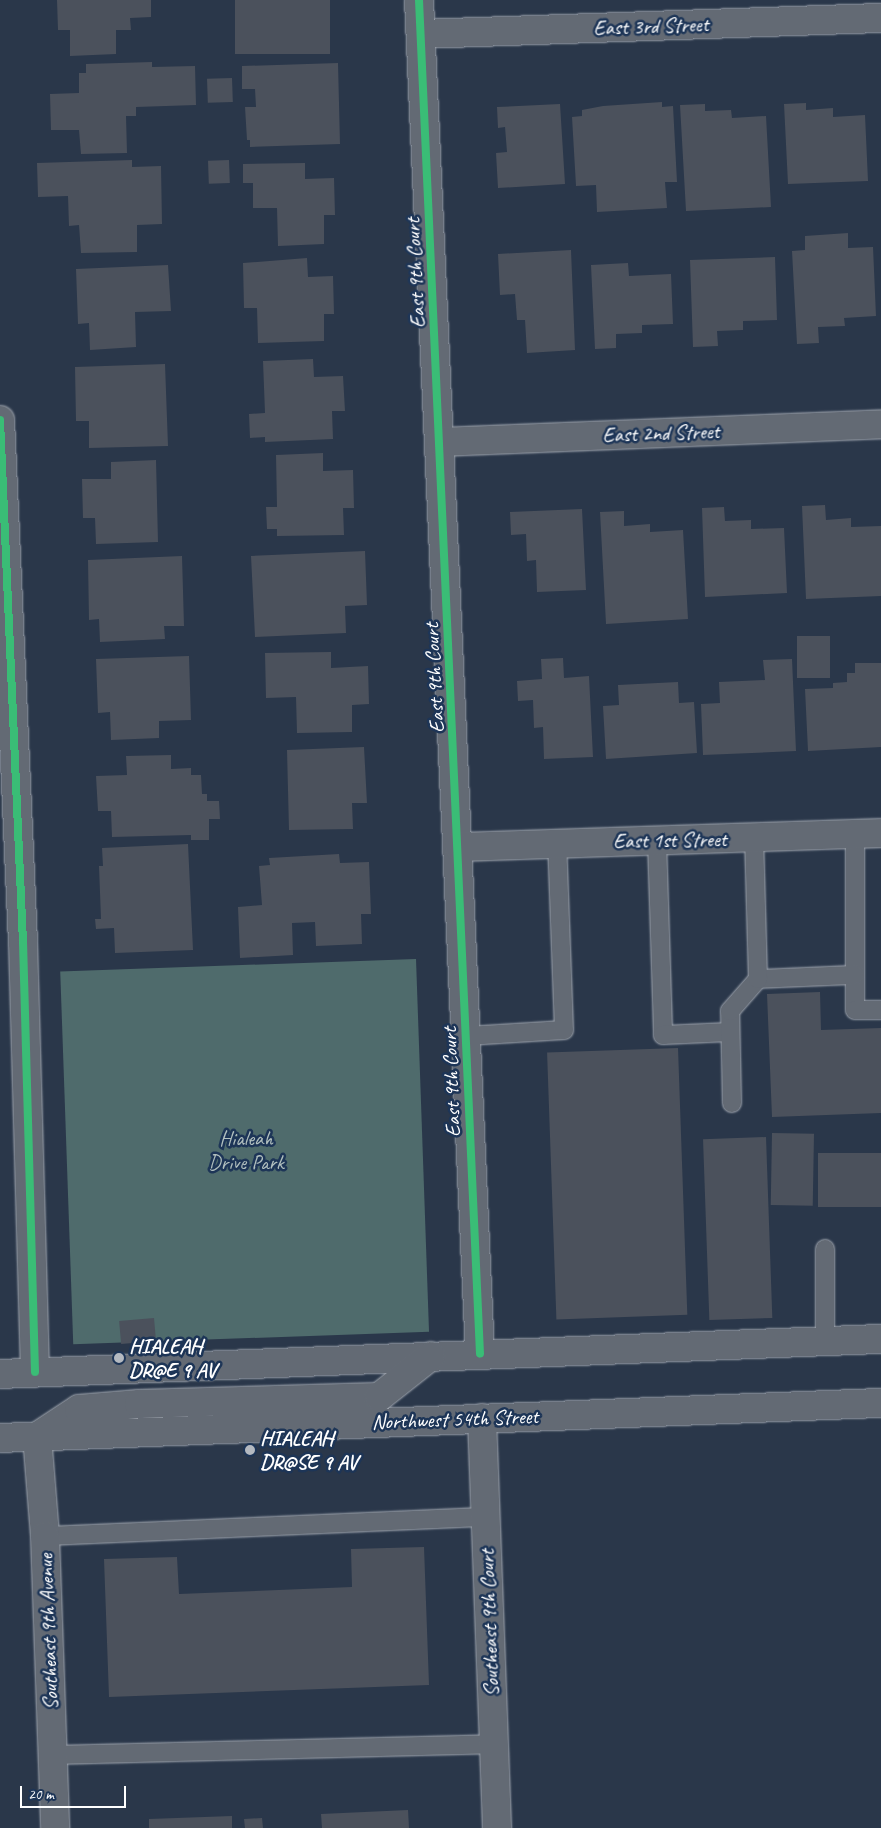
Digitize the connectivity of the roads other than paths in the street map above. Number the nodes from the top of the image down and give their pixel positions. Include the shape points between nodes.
1 (420, 0) edge
2 (881, 18) edge
3 (421, 34) junction
4 (0, 420) edge
5 (881, 424) edge
6 (441, 442) junction
7 (3, 518) edge
8 (868, 834) edge
9 (754, 839) junction
10 (657, 840) junction
11 (557, 843) junction
12 (459, 847) junction
13 (11, 942) edge
14 (854, 975) junction
15 (758, 980) junction
16 (881, 1010) edge
17 (730, 1032) junction
18 (467, 1036) junction
19 (732, 1103) dead end
20 (825, 1249) dead end
21 (881, 1339) edge
22 (825, 1340) junction
23 (480, 1354) junction
24 (431, 1356) junction
25 (34, 1372) junction
26 (0, 1374) edge
27 (0, 1392) edge
28 (881, 1403) edge
29 (482, 1418) junction
30 (37, 1436) junction
31 (0, 1438) edge
32 (486, 1517) junction
33 (45, 1536) junction
34 (494, 1744) junction
35 (52, 1755) junction
36 (55, 1828) edge
37 (497, 1828) edge

1 - 3 street, East 9th Court
2 - 3 street, East 3rd Street
3 - 6 street, East 9th Court
4 - 7 street
5 - 6 street, East 2nd Street
6 - 12 street, East 9th Court
7 - 13 street
8 - 9 street, East 1st Street
8 - 14 lane
9 - 10 street, East 1st Street
9 - 15 lane
10 - 11 street, East 1st Street
10 - 17 lane via 663,1034
11 - 12 street, East 1st Street
11 - 18 lane via 564,1030
12 - 18 street, East 9th Court
13 - 25 street
14 - 15 lane
14 - 16 lane via 854,1010
15 - 17 lane via 730,1011
17 - 19 lane
18 - 23 street, East 9th Court
20 - 22 lane
21 - 22 street
22 - 23 street
23 - 24 street
24 - 25 street
24 - 30 street via 380,1397 139,1404 80,1409
25 - 26 street
25 - 27 street
28 - 29 street, Northwest 54th Street
29 - 30 street, Northwest 54th Street
29 - 32 street, Southeast 9th Court
30 - 31 street, Northwest 54th Street
30 - 33 street, Southeast 9th Avenue
32 - 33 lane
32 - 34 street, Southeast 9th Court
33 - 35 street, Southeast 9th Avenue
34 - 35 lane
34 - 37 street, Southeast 9th Court
35 - 36 street, Southeast 9th Avenue

